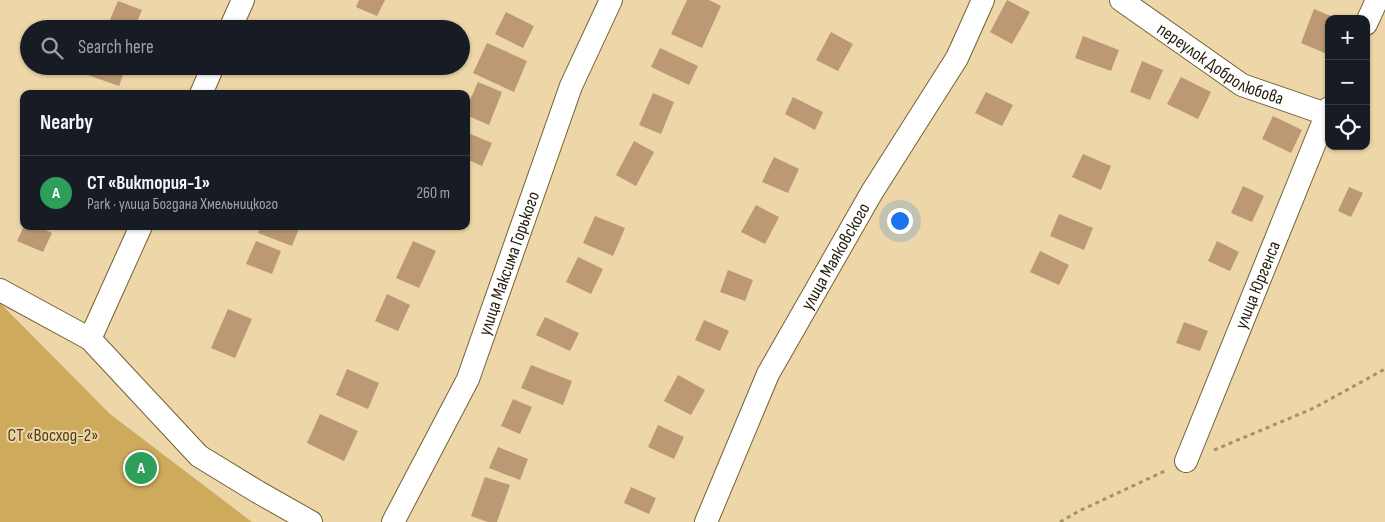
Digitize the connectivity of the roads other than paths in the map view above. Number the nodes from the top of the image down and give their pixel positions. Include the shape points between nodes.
1 (243, 0) edge
2 (611, 0) edge
3 (983, 0) edge
4 (1121, 0) edge
5 (1377, 0) edge
6 (1370, 15) edge
7 (234, 20) edge
8 (209, 75) edge
9 (202, 90) edge
10 (1325, 110) edge
11 (1325, 116) edge
12 (139, 230) edge
13 (0, 290) edge
14 (90, 339) junction
15 (1186, 461) road end
16 (311, 522) edge
17 (394, 522) edge
18 (706, 522) edge

1 - 7 street
2 - 17 street, улица Максима Горького via 571,86 468,379
3 - 18 street, улица Маяковского via 957,58 872,192 768,374
4 - 10 street, переулок Добролюбова via 1242,84
5 - 6 street
8 - 9 street
11 - 15 street, улица Юргенса
12 - 14 street
13 - 14 street
14 - 16 street via 199,456

